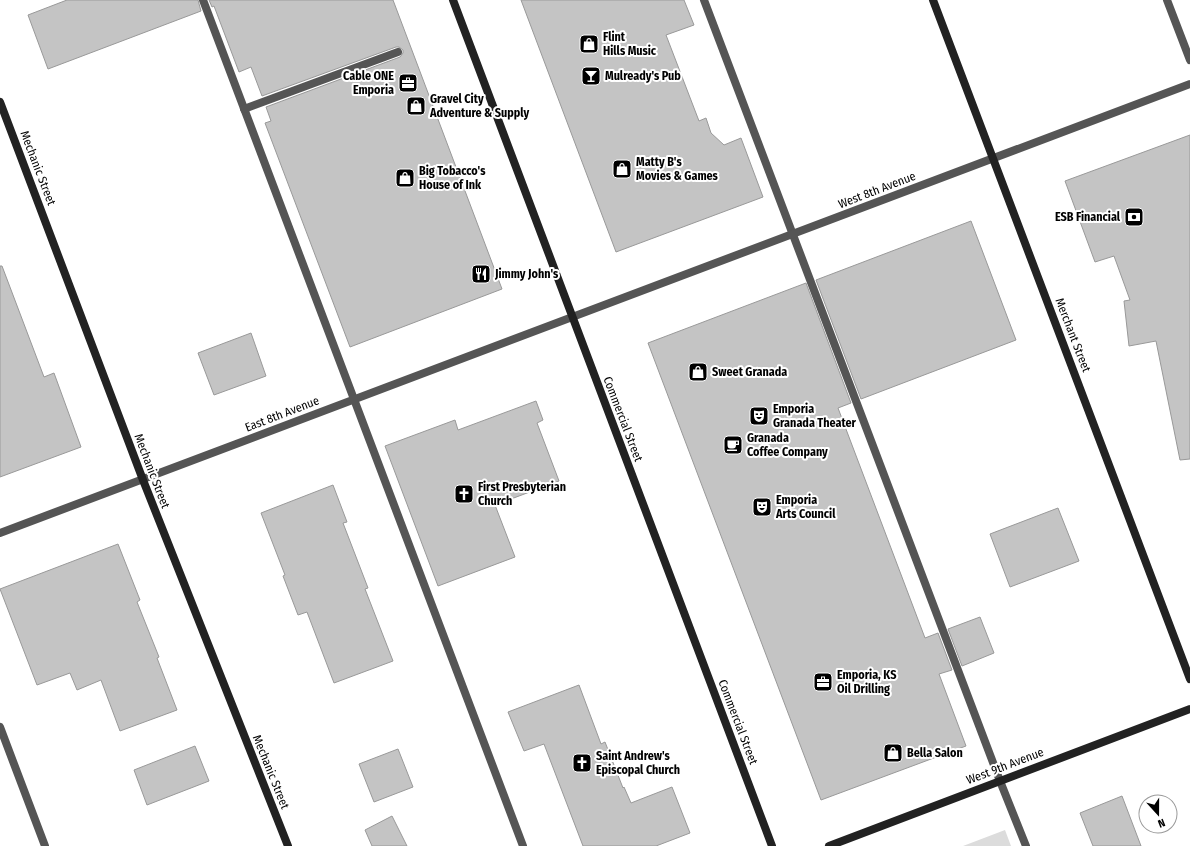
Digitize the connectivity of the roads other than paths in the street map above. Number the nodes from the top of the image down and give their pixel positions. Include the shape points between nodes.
1 (203, 0) edge
2 (452, 0) edge
3 (704, 0) edge
4 (933, 0) edge
5 (1167, 0) edge
6 (398, 52) dead end
7 (1190, 60) edge
8 (1190, 84) edge
9 (0, 102) edge
10 (244, 110) junction
11 (993, 158) junction
12 (794, 234) junction
13 (572, 317) junction
14 (354, 400) junction
15 (143, 480) junction
16 (0, 533) edge
17 (1190, 679) edge
18 (1190, 709) edge
19 (0, 727) edge
20 (1000, 781) junction
21 (45, 846) edge
22 (288, 846) edge
23 (523, 846) edge
24 (772, 846) edge
25 (829, 846) edge
26 (1026, 846) edge

1 - 10 street
2 - 13 street, Commercial Street
3 - 12 street
4 - 11 street, Merchant Street
5 - 7 street
6 - 10 street
8 - 11 street, West 8th Avenue
9 - 15 street, Mechanic Street
10 - 14 street
11 - 12 street, West 8th Avenue
11 - 17 street, Merchant Street
12 - 13 street, West 8th Avenue
12 - 20 street
13 - 14 street, East 8th Avenue
13 - 24 street, Commercial Street
14 - 15 street, East 8th Avenue
14 - 23 street
15 - 16 street, East 8th Avenue
15 - 22 street, Mechanic Street
18 - 20 street, West 9th Avenue
19 - 21 street
20 - 25 street, West 9th Avenue
20 - 26 street

